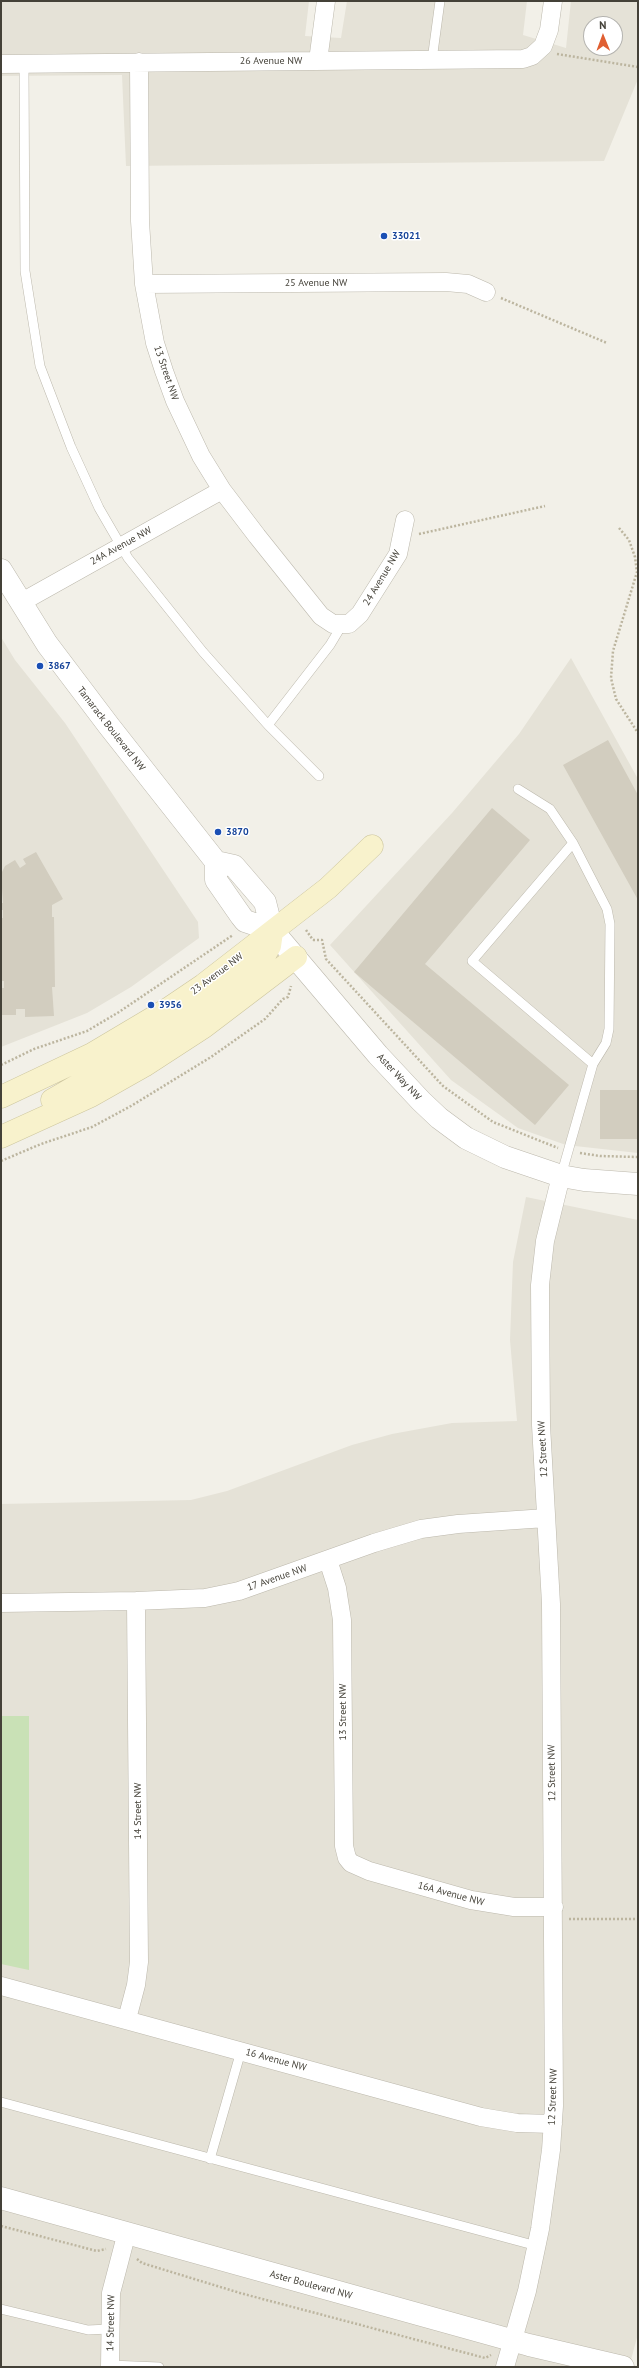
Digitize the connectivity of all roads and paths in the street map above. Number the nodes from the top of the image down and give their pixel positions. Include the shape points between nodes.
1 (326, 1) edge
2 (440, 1) edge
3 (553, 1) edge
4 (538, 52) junction
5 (432, 60) junction
6 (318, 61) junction
7 (139, 62) junction
8 (1, 64) edge
9 (24, 64) junction
10 (638, 67) edge
11 (144, 284) junction
12 (486, 292) joint
13 (607, 343) dead end
14 (222, 490) junction
15 (545, 506) dead end
16 (404, 528) joint
17 (619, 528) dead end
18 (121, 546) junction
19 (1, 570) edge
20 (20, 603) junction
21 (342, 625) junction
22 (268, 725) junction
23 (638, 733) edge
24 (320, 776) dead end
25 (518, 789) dead end
26 (573, 843) junction
27 (372, 846) dead end
28 (272, 930) junction
29 (233, 934) dead end
30 (313, 940) dead end
31 (296, 957) junction
32 (288, 991) dead end
33 (593, 1064) junction
34 (1, 1065) edge
35 (1, 1097) edge
36 (1, 1130) edge
37 (1, 1137) edge
38 (568, 1150) junction
39 (638, 1157) edge
40 (1, 1161) edge
41 (561, 1176) junction
42 (638, 1184) edge
43 (546, 1518) junction
44 (328, 1560) junction
45 (136, 1601) junction
46 (1, 1603) edge
47 (351, 1863) joint
48 (554, 1907) junction
49 (567, 1919) dead end
50 (638, 1919) edge
51 (1, 1986) edge
52 (127, 2019) junction
53 (241, 2050) junction
54 (1, 2102) edge
55 (553, 2124) junction
56 (210, 2159) junction
57 (1, 2198) edge
58 (1, 2226) edge
59 (127, 2232) junction
60 (537, 2246) junction
61 (105, 2248) dead end
62 (138, 2259) dead end
63 (1, 2309) edge
64 (110, 2329) junction
65 (513, 2341) junction
66 (492, 2355) dead end
67 (110, 2366) edge
68 (159, 2367) edge
69 (505, 2367) edge
70 (623, 2367) edge

1 - 6 street
2 - 5 lane
3 - 4 street via 549,30
4 - 5 street, 26 Avenue NW via 516,59
4 - 10 path
5 - 6 street, 26 Avenue NW
6 - 7 street, 26 Avenue NW
7 - 9 street, 26 Avenue NW
7 - 11 street, 13 Street NW via 140,221
8 - 9 street, 26 Avenue NW
9 - 18 lane via 25,271 40,366 84,478
11 - 12 street, 25 Avenue NW via 446,282 468,284
11 - 14 street, 13 Street NW via 155,343 175,401
12 - 13 path
14 - 18 street, 24A Avenue NW
14 - 21 street, 13 Street NW via 321,616 327,622
15 - 16 path
16 - 21 street, 24 Avenue NW via 398,554 360,614 349,624
17 - 23 path via 629,540 637,572 613,651 611,678 616,699
18 - 20 street, 24A Avenue NW
18 - 22 lane via 203,652
19 - 20 street, Tamarack Boulevard NW
20 - 28 street, Tamarack Boulevard NW via 90,702 216,862 216,880 241,916 245,921
21 - 22 lane via 330,645
22 - 24 lane
25 - 26 lane via 550,809
26 - 33 lane via 607,909 610,924 609,1029 606,1043
26 - 33 lane via 472,961
27 - 28 main road, 23 Avenue NW via 328,888
28 - 31 street, Aster Way NW
28 - 35 main road, 23 Avenue NW via 203,985 122,1038 59,1071
28 - 36 main road via 270,946 265,955 251,970 210,1002 126,1057
29 - 34 path via 87,1031 42,1046
30 - 38 path via 322,940 326,959 444,1086 470,1108 494,1122
31 - 37 main road via 204,1027 144,1066 91,1096
31 - 41 street, Aster Way NW via 378,1055 438,1118 487,1149
32 - 40 path via 288,997 265,1019 211,1057 131,1106 92,1127
33 - 38 lane
38 - 39 path via 600,1156
38 - 41 lane
41 - 42 street
41 - 43 street, 12 Street NW via 547,1228 540,1280 541,1418
43 - 44 street, 17 Avenue NW via 458,1524 421,1530 374,1543
43 - 48 street, 12 Street NW via 551,1604
44 - 45 street, 17 Avenue NW via 222,1594 183,1600
44 - 47 street, 13 Street NW via 337,1588 342,1620 344,1846
45 - 46 street, 17 Avenue NW
45 - 52 street, 14 Street NW via 139,1962
47 - 48 street, 16A Avenue NW via 369,1871 488,1904
48 - 55 street, 12 Street NW
49 - 50 path
51 - 52 street, 16 Avenue NW
52 - 53 street, 16 Avenue NW
53 - 55 street, 16 Avenue NW via 481,2117 517,2123
53 - 56 lane
54 - 56 lane
55 - 60 street, 12 Street NW
56 - 60 lane
57 - 59 street, Aster Boulevard NW
58 - 61 path via 97,2251
59 - 64 street, 14 Street NW via 111,2294
59 - 65 street, Aster Boulevard NW via 254,2270
60 - 65 street, 12 Street NW
62 - 66 path via 142,2263 255,2297 485,2358
63 - 64 lane via 88,2330
64 - 67 street, 14 Street NW
65 - 69 street, 12 Street NW
65 - 70 street, Aster Boulevard NW
67 - 68 lane

